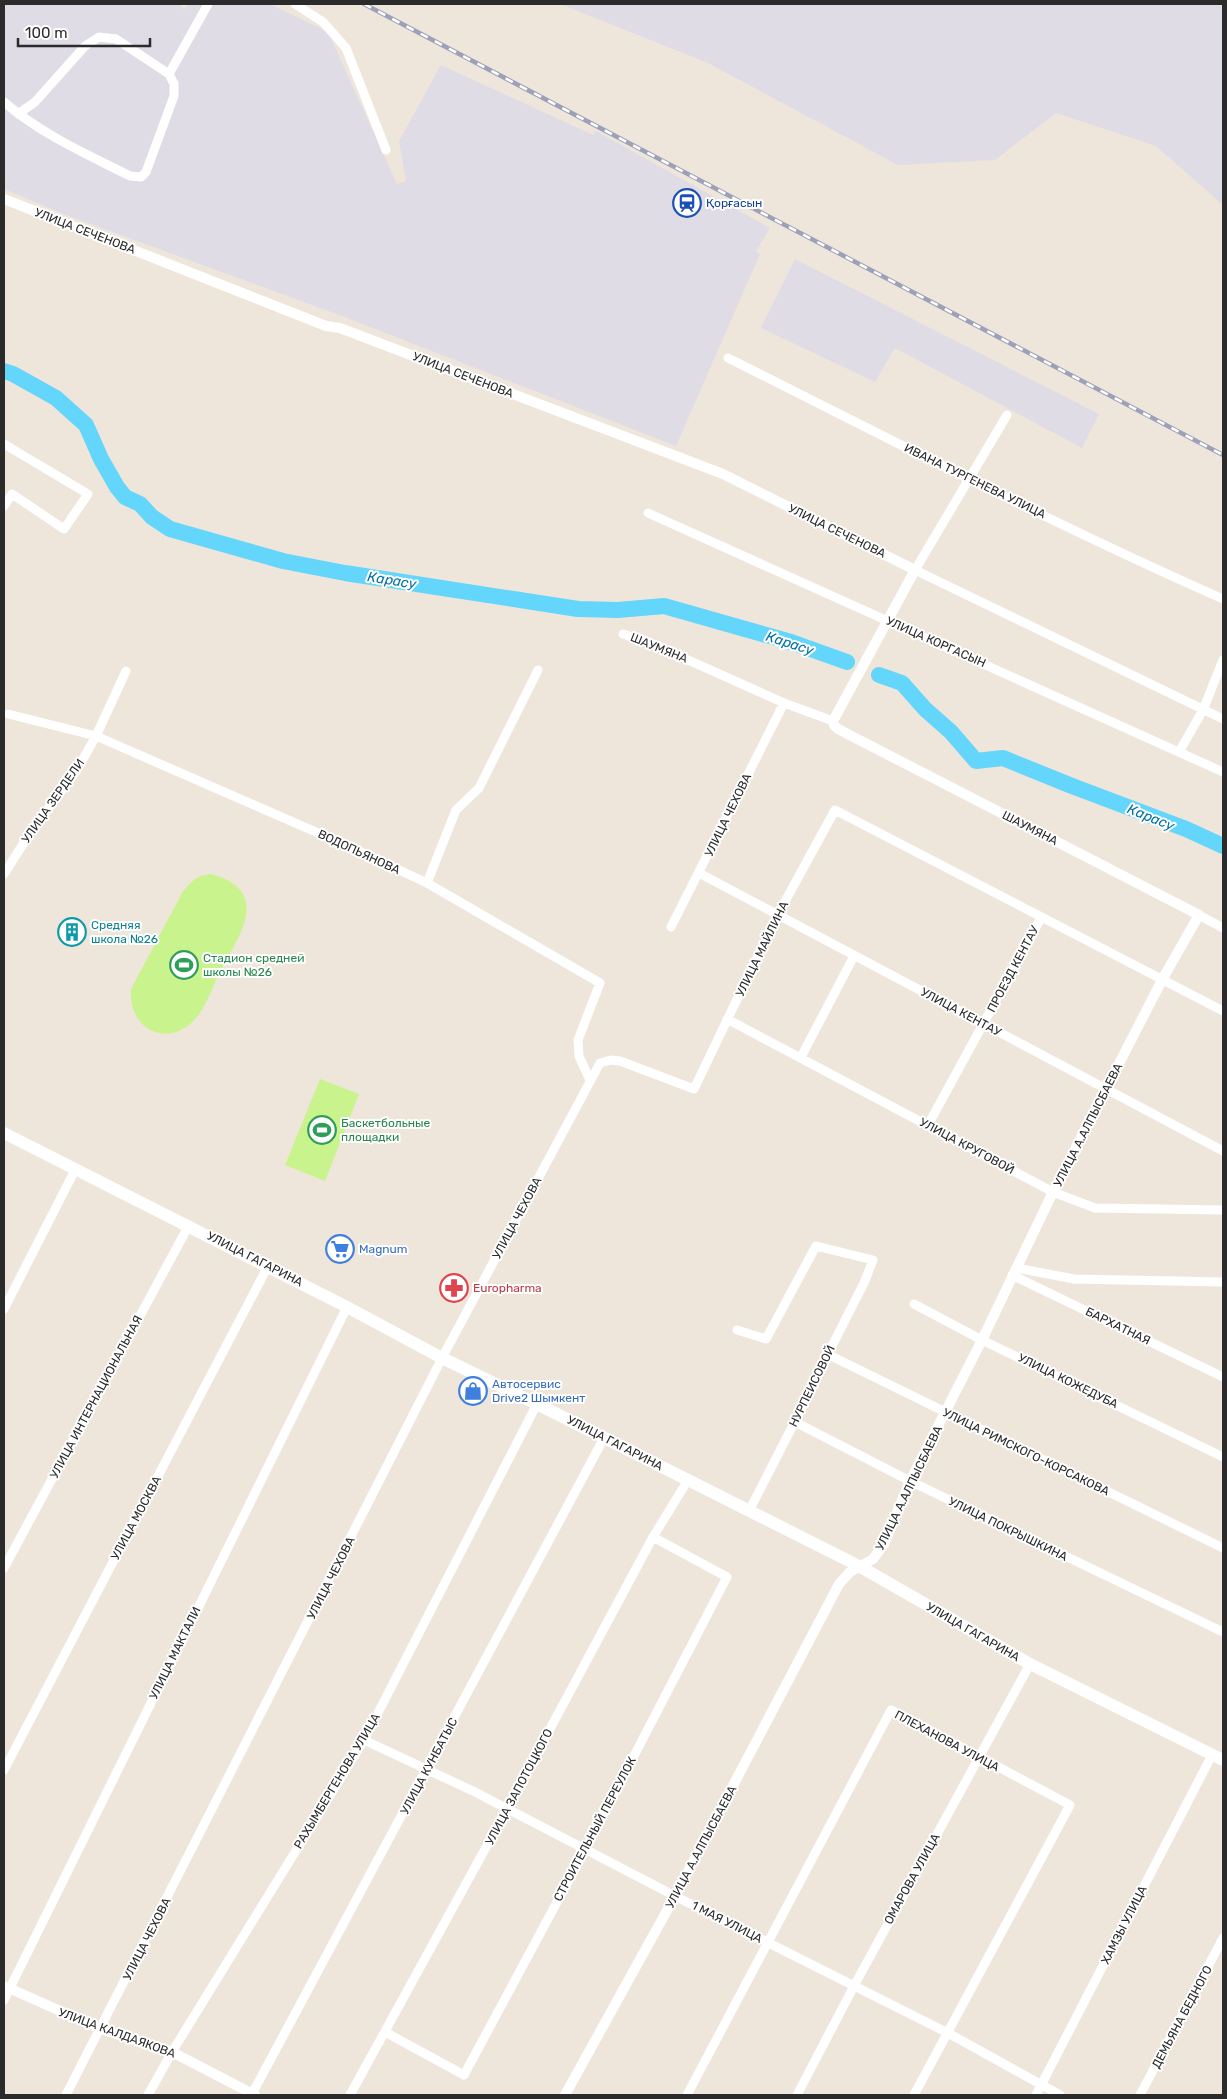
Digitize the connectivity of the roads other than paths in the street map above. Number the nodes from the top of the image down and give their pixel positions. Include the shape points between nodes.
1 (208, 4) edge
2 (294, 4) edge
3 (169, 74) junction
4 (4, 102) edge
5 (18, 114) junction
6 (386, 150) dead end
7 (4, 199) edge
8 (728, 358) dead end
9 (1007, 415) dead end
10 (4, 444) edge
11 (969, 478) junction
12 (4, 506) edge
13 (648, 513) dead end
14 (915, 570) junction
15 (1223, 599) edge
16 (887, 620) junction
17 (623, 634) dead end
18 (1223, 660) edge
19 (538, 670) dead end
20 (126, 671) dead end
21 (784, 703) junction
22 (1203, 710) junction
23 (8, 714) dead end
24 (1223, 719) edge
25 (835, 725) junction
26 (96, 736) junction
27 (1179, 752) junction
28 (1223, 772) edge
29 (699, 873) junction
30 (4, 874) edge
31 (427, 883) junction
32 (1199, 915) junction
33 (778, 916) junction
34 (1041, 918) junction
35 (671, 927) dead end
36 (1223, 928) edge
37 (854, 956) junction
38 (1162, 980) junction
39 (1223, 1011) edge
40 (728, 1019) junction
41 (984, 1024) junction
42 (801, 1058) junction
43 (600, 1063) joint
44 (590, 1080) junction
45 (1106, 1090) junction
46 (928, 1125) junction
47 (4, 1133) edge
48 (1223, 1150) edge
49 (75, 1170) junction
50 (1053, 1192) junction
51 (1223, 1210) edge
52 (189, 1225) junction
53 (268, 1266) junction
54 (1014, 1271) junction
55 (1223, 1282) edge
56 (914, 1304) dead end
57 (347, 1307) junction
58 (4, 1309) edge
59 (737, 1330) dead end
60 (982, 1340) junction
61 (830, 1355) junction
62 (442, 1358) junction
63 (1223, 1377) edge
64 (537, 1404) junction
65 (946, 1412) junction
66 (795, 1422) junction
67 (604, 1438) junction
68 (1223, 1457) edge
69 (688, 1480) junction
70 (910, 1481) junction
71 (748, 1511) junction
72 (653, 1537) junction
73 (1223, 1548) edge
74 (4, 1565) edge
75 (859, 1566) junction
76 (1223, 1632) edge
77 (1030, 1664) junction
78 (364, 1740) junction
79 (1218, 1757) edge
80 (979, 1758) junction
81 (4, 1770) edge
82 (427, 1770) junction
83 (507, 1809) junction
84 (585, 1850) junction
85 (675, 1896) junction
86 (1223, 1938) edge
87 (768, 1943) junction
88 (854, 1986) junction
89 (6, 1988) edge
90 (4, 2000) edge
91 (101, 2029) junction
92 (385, 2032) junction
93 (948, 2034) junction
94 (172, 2052) junction
95 (1041, 2085) junction
96 (250, 2094) edge
97 (66, 2095) edge
98 (148, 2095) edge
99 (350, 2095) edge
100 (566, 2095) edge
101 (687, 2095) edge
102 (796, 2095) edge
103 (914, 2095) edge
104 (1036, 2095) edge
105 (1060, 2095) edge
106 (1140, 2095) edge

1 - 3 street
2 - 6 street via 323,22 346,48
3 - 5 street via 116,39 99,37 85,46 35,102
3 - 5 street via 174,84 174,96 146,172 140,178 47,135
4 - 5 street
7 - 14 street, УЛИЦА СЕЧЕНОВА via 326,326 340,328 723,474
8 - 11 street, ИВАНА ТУРГЕНЕВА УЛИЦА
9 - 11 street
10 - 12 street via 88,494 64,529 12,494
11 - 14 street
11 - 15 street, ИВАНА ТУРГЕНЕВА УЛИЦА
13 - 16 street, УЛИЦА КОРГАСЫН
14 - 16 street
14 - 22 street, УЛИЦА СЕЧЕНОВА
16 - 25 street
16 - 27 street, УЛИЦА КОРГАСЫН
17 - 21 street, ШАУМЯНА
18 - 22 street
19 - 31 street via 479,788 456,810
20 - 26 street, УЛИЦА ЗЕРДЕЛИ
21 - 25 street, ШАУМЯНА
21 - 29 street, УЛИЦА ЧЕХОВА
22 - 24 street, УЛИЦА СЕЧЕНОВА
22 - 27 street
23 - 26 street, ВОДОПЬЯНОВА
25 - 32 street, ШАУМЯНА
26 - 30 street, УЛИЦА ЗЕРДЕЛИ via 77,770
26 - 31 street, ВОДОПЬЯНОВА
27 - 28 street, УЛИЦА КОРГАСЫН
29 - 33 street, УЛИЦА КЕНТАУ
29 - 35 street, УЛИЦА ЧЕХОВА
31 - 44 street, ВОДОПЬЯНОВА via 600,983 578,1040 578,1056
32 - 36 street, ШАУМЯНА
32 - 38 street, УЛИЦА А.АЛПЫСБАЕВА
33 - 34 street, УЛИЦА МАЙЛИНА via 835,810
33 - 37 street, УЛИЦА КЕНТАУ
33 - 40 street, УЛИЦА МАЙЛИНА
34 - 38 street
34 - 41 street, ПРОЕЗД КЕНТАУ
37 - 41 street, УЛИЦА КЕНТАУ
37 - 42 street
38 - 39 street
38 - 45 street, УЛИЦА А.АЛПЫСБАЕВА
40 - 42 street, УЛИЦА КРУГОВОЙ
40 - 43 street, УЛИЦА МАЙЛИНА via 694,1089 620,1061
41 - 45 street, УЛИЦА КЕНТАУ
41 - 46 street, ПРОЕЗД КЕНТАУ
42 - 46 street, УЛИЦА КРУГОВОЙ
43 - 44 street, УЛИЦА ЧЕХОВА
44 - 62 street, УЛИЦА ЧЕХОВА
45 - 48 street, УЛИЦА КЕНТАУ
45 - 50 street, УЛИЦА А.АЛПЫСБАЕВА
46 - 50 street, УЛИЦА КРУГОВОЙ
47 - 49 main road, УЛИЦА ГАГАРИНА
49 - 52 main road, УЛИЦА ГАГАРИНА
49 - 58 street
50 - 51 street, УЛИЦА КРУГОВОЙ via 1095,1208
50 - 54 street, УЛИЦА А.АЛПЫСБАЕВА
52 - 53 main road, УЛИЦА ГАГАРИНА
52 - 74 street, УЛИЦА ИНТЕРНАЦИОНАЛЬНАЯ
53 - 57 main road, УЛИЦА ГАГАРИНА
53 - 81 street, УЛИЦА МОСКВА
54 - 55 street via 1074,1279
54 - 60 street, УЛИЦА А.АЛПЫСБАЕВА
54 - 63 street, БАРХАТНАЯ
56 - 60 street, УЛИЦА КОЖЕДУБА
57 - 62 main road, УЛИЦА ГАГАРИНА
57 - 89 street, УЛИЦА МАКТАЛИ
59 - 61 street, НУРПЕИСОВОЙ via 766,1339 816,1246 873,1260
60 - 65 street, УЛИЦА А.АЛПЫСБАЕВА
60 - 68 street, УЛИЦА КОЖЕДУБА
61 - 65 street, УЛИЦА РИМСКОГО-КОРСАКОВА
61 - 66 street, НУРПЕИСОВОЙ
62 - 64 main road, УЛИЦА ГАГАРИНА
62 - 91 street, УЛИЦА ЧЕХОВА
64 - 67 main road, УЛИЦА ГАГАРИНА
64 - 78 street, РАХЫМБЕРГЕНОВА УЛИЦА
65 - 70 street, УЛИЦА А.АЛПЫСБАЕВА
65 - 73 street, УЛИЦА РИМСКОГО-КОРСАКОВА
66 - 70 street, УЛИЦА ПОКРЫШКИНА
66 - 71 street, НУРПЕИСОВОЙ
67 - 69 main road, УЛИЦА ГАГАРИНА
67 - 82 street, УЛИЦА КУНБАТЫС
69 - 71 main road, УЛИЦА ГАГАРИНА
69 - 72 street, УЛИЦА ЗАПОТОЦКОГО
70 - 75 street, УЛИЦА А.АЛПЫСБАЕВА via 884,1544 873,1559
70 - 76 street, УЛИЦА ПОКРЫШКИНА
71 - 75 main road, УЛИЦА ГАГАРИНА
72 - 83 street, УЛИЦА ЗАПОТОЦКОГО
72 - 84 street, СТРОИТЕЛЬНЫЙ ПЕРЕУЛОК via 727,1578
75 - 77 main road, УЛИЦА ГАГАРИНА
75 - 85 street, УЛИЦА А.АЛПЫСБАЕВА via 839,1584
77 - 79 main road, УЛИЦА ГАГАРИНА
77 - 80 street, ОМАРОВА УЛИЦА
78 - 82 street, 1 МАЯ УЛИЦА
78 - 94 street, РАХЫМБЕРГЕНОВА УЛИЦА
79 - 95 street, ХАМЗЫ УЛИЦА
80 - 87 street, ПЛЕХАНОВА УЛИЦА via 891,1710
80 - 88 street, ОМАРОВА УЛИЦА
80 - 93 street, ПЛЕХАНОВА УЛИЦА via 1070,1805
82 - 83 street, 1 МАЯ УЛИЦА
82 - 96 street, УЛИЦА КУНБАТЫС
83 - 84 street, 1 МАЯ УЛИЦА
83 - 92 street, УЛИЦА ЗАПОТОЦКОГО
84 - 85 street, 1 МАЯ УЛИЦА
84 - 92 street, СТРОИТЕЛЬНЫЙ ПЕРЕУЛОК via 464,2075
85 - 87 street, 1 МАЯ УЛИЦА
85 - 100 street, УЛИЦА А.АЛПЫСБАЕВА
86 - 106 street, ДЕМЬЯНА БЕДНОГО
87 - 88 street, 1 МАЯ УЛИЦА
87 - 101 street, ПЛЕХАНОВА УЛИЦА
88 - 93 street, 1 МАЯ УЛИЦА
88 - 102 street, ОМАРОВА УЛИЦА
89 - 90 street, УЛИЦА МАКТАЛИ
89 - 91 street, УЛИЦА КАЛДАЯКОВА
91 - 94 street, УЛИЦА КАЛДАЯКОВА
91 - 97 street, УЛИЦА ЧЕХОВА
92 - 99 street, УЛИЦА ЗАПОТОЦКОГО
93 - 95 street, 1 МАЯ УЛИЦА
93 - 103 street, ПЛЕХАНОВА УЛИЦА
94 - 96 street, УЛИЦА КАЛДАЯКОВА
94 - 98 street, РАХЫМБЕРГЕНОВА УЛИЦА
95 - 104 street, ХАМЗЫ УЛИЦА
95 - 105 street, 1 МАЯ УЛИЦА

